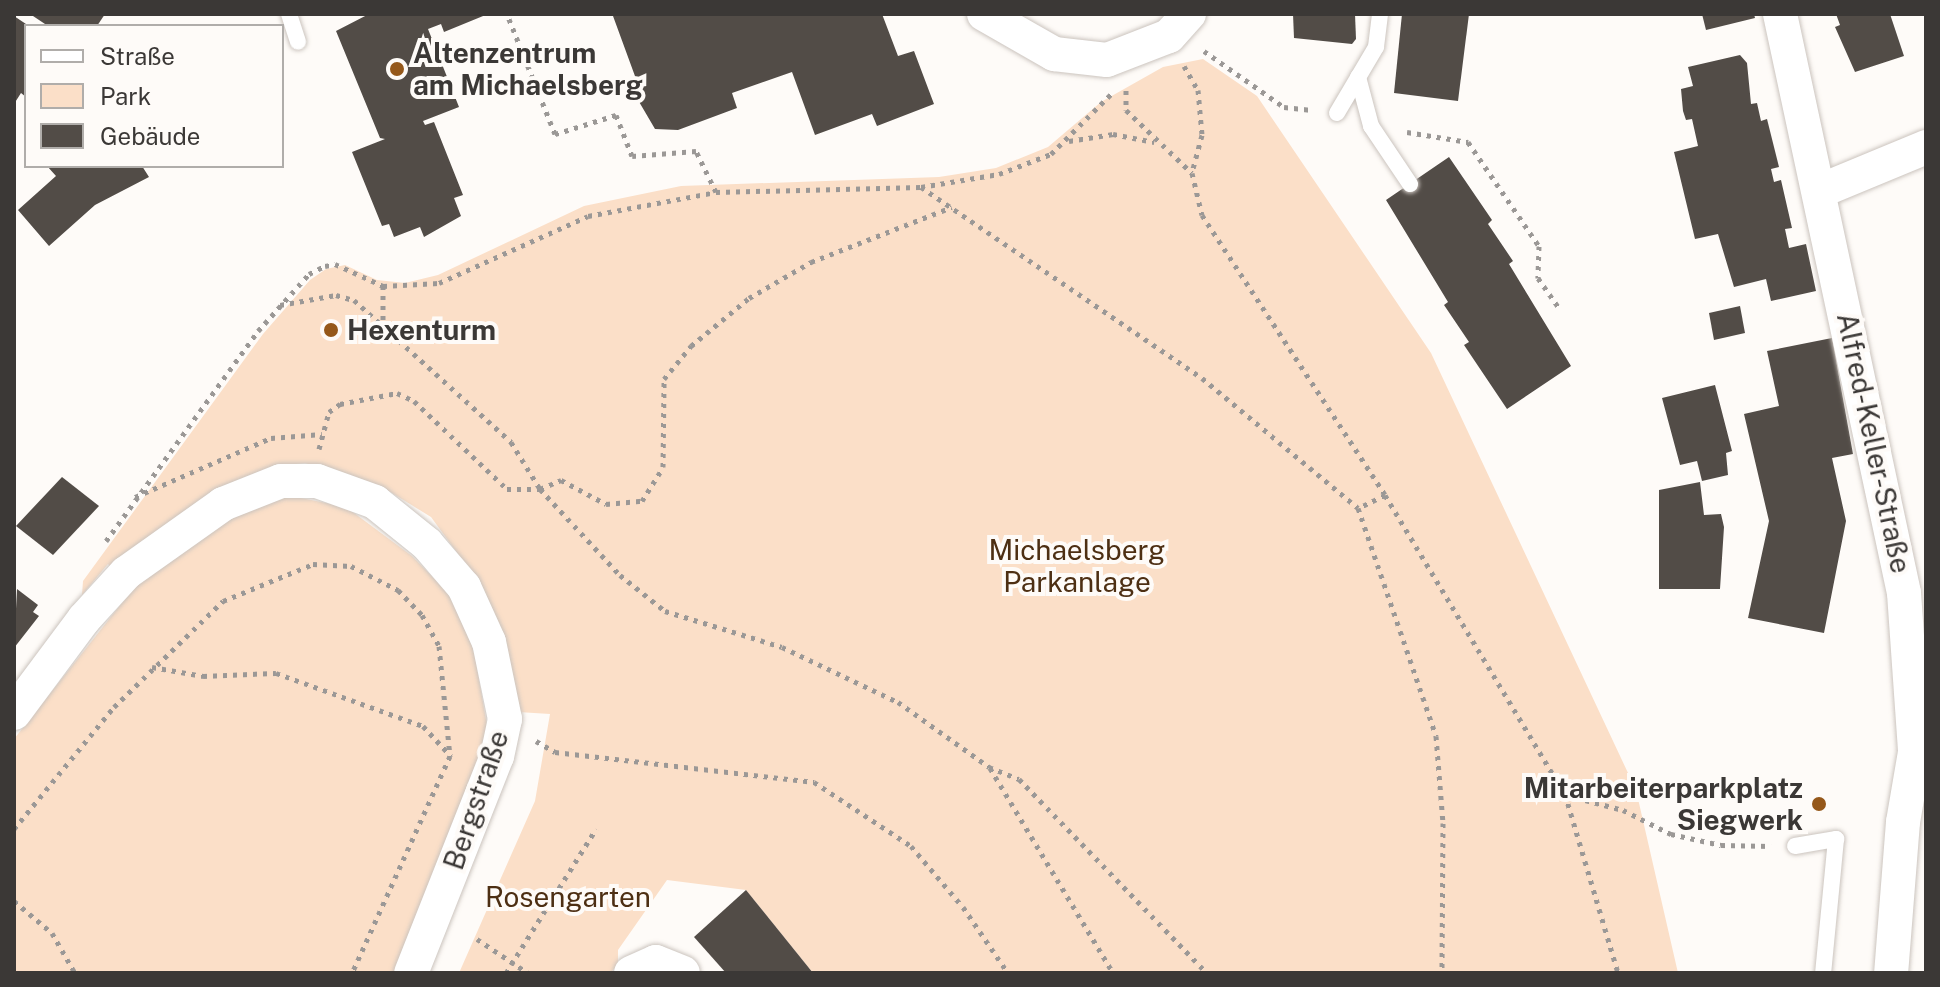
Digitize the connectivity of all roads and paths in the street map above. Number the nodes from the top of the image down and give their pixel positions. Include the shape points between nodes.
1 (289, 14) edge
2 (507, 14) edge
3 (984, 14) edge
4 (1189, 14) edge
5 (1380, 14) edge
6 (1780, 14) edge
7 (298, 42) dead end
8 (1191, 52) dead end
9 (1176, 53) dead end
10 (1358, 77) junction
11 (1337, 113) joint
12 (1398, 121) dead end
13 (1068, 142) junction
14 (1155, 142) junction
15 (1926, 147) edge
16 (1192, 173) junction
17 (1410, 184) dead end
18 (921, 187) junction
19 (1820, 191) junction
20 (716, 192) junction
21 (952, 207) junction
22 (383, 286) junction
23 (279, 305) junction
24 (1558, 307) dead end
25 (383, 324) junction
26 (322, 434) dead end
27 (540, 489) junction
28 (1385, 495) junction
29 (1358, 508) junction
30 (101, 549) dead end
31 (151, 666) junction
32 (14, 713) edge
33 (505, 719) junction
34 (1921, 752) edge
35 (450, 756) junction
36 (989, 767) junction
37 (1565, 794) junction
38 (14, 829) edge
39 (596, 829) dead end
40 (1795, 846) joint
41 (14, 901) edge
42 (477, 939) dead end
43 (517, 962) junction
44 (75, 973) edge
45 (352, 973) edge
46 (411, 973) edge
47 (506, 973) edge
48 (528, 973) edge
49 (631, 973) edge
50 (683, 973) edge
51 (1008, 973) edge
52 (1113, 973) edge
53 (1207, 973) edge
54 (1442, 973) edge
55 (1618, 973) edge
56 (1823, 973) edge
57 (1891, 973) edge

1 - 7 lane
2 - 20 path via 555,134 616,115 632,156 696,151
3 - 4 street via 1054,54 1125,57 1169,36
5 - 10 lane via 1376,47
6 - 19 street, Alfred-Keller-Straße
8 - 11 path via 1205,51 1284,107
9 - 16 path via 1198,90 1202,135
10 - 11 lane
10 - 17 lane via 1371,126
12 - 24 path via 1408,132 1468,142 1539,246 1538,278
13 - 14 path via 1113,134
13 - 14 path via 1126,79 1126,110
13 - 18 path via 999,174
14 - 16 path
15 - 19 street
16 - 28 path via 1202,215
18 - 20 path
18 - 21 path
19 - 34 street, Alfred-Keller-Straße via 1892,519
20 - 22 path via 588,216 439,283
21 - 27 path via 811,262 749,298 691,346 664,379 663,467 642,501 606,504 561,480
21 - 29 path via 1202,378
22 - 23 path via 335,264 325,266
22 - 25 path
23 - 25 path via 336,295 354,300
23 - 30 path
25 - 27 path via 403,349 511,442
26 - 27 path via 329,412 340,404 397,393 414,401 507,489
27 - 36 path via 620,575 665,611 782,647 898,702
28 - 29 path
28 - 37 path
29 - 54 path via 1436,736 1443,823
31 - 35 path via 203,676 276,673 423,726
31 - 35 path via 223,601 313,564 351,566 398,590 422,615 439,646
31 - 38 path
32 - 33 street, Bergstraße via 84,619 126,573 223,504 281,481 317,481 375,502 427,544 464,587 489,642
33 - 46 street, Bergstraße via 497,756
33 - 51 path via 520,721 555,752 814,782 911,846 963,907
34 - 57 street, Alfred-Keller-Straße via 1903,822
35 - 45 path
36 - 52 path
36 - 53 path via 1019,779
37 - 40 path via 1623,810 1671,834 1721,845
37 - 55 path
39 - 43 path
40 - 56 lane via 1836,839
41 - 44 path via 52,933
42 - 43 path
43 - 47 path
43 - 48 path
49 - 50 street via 656,962

